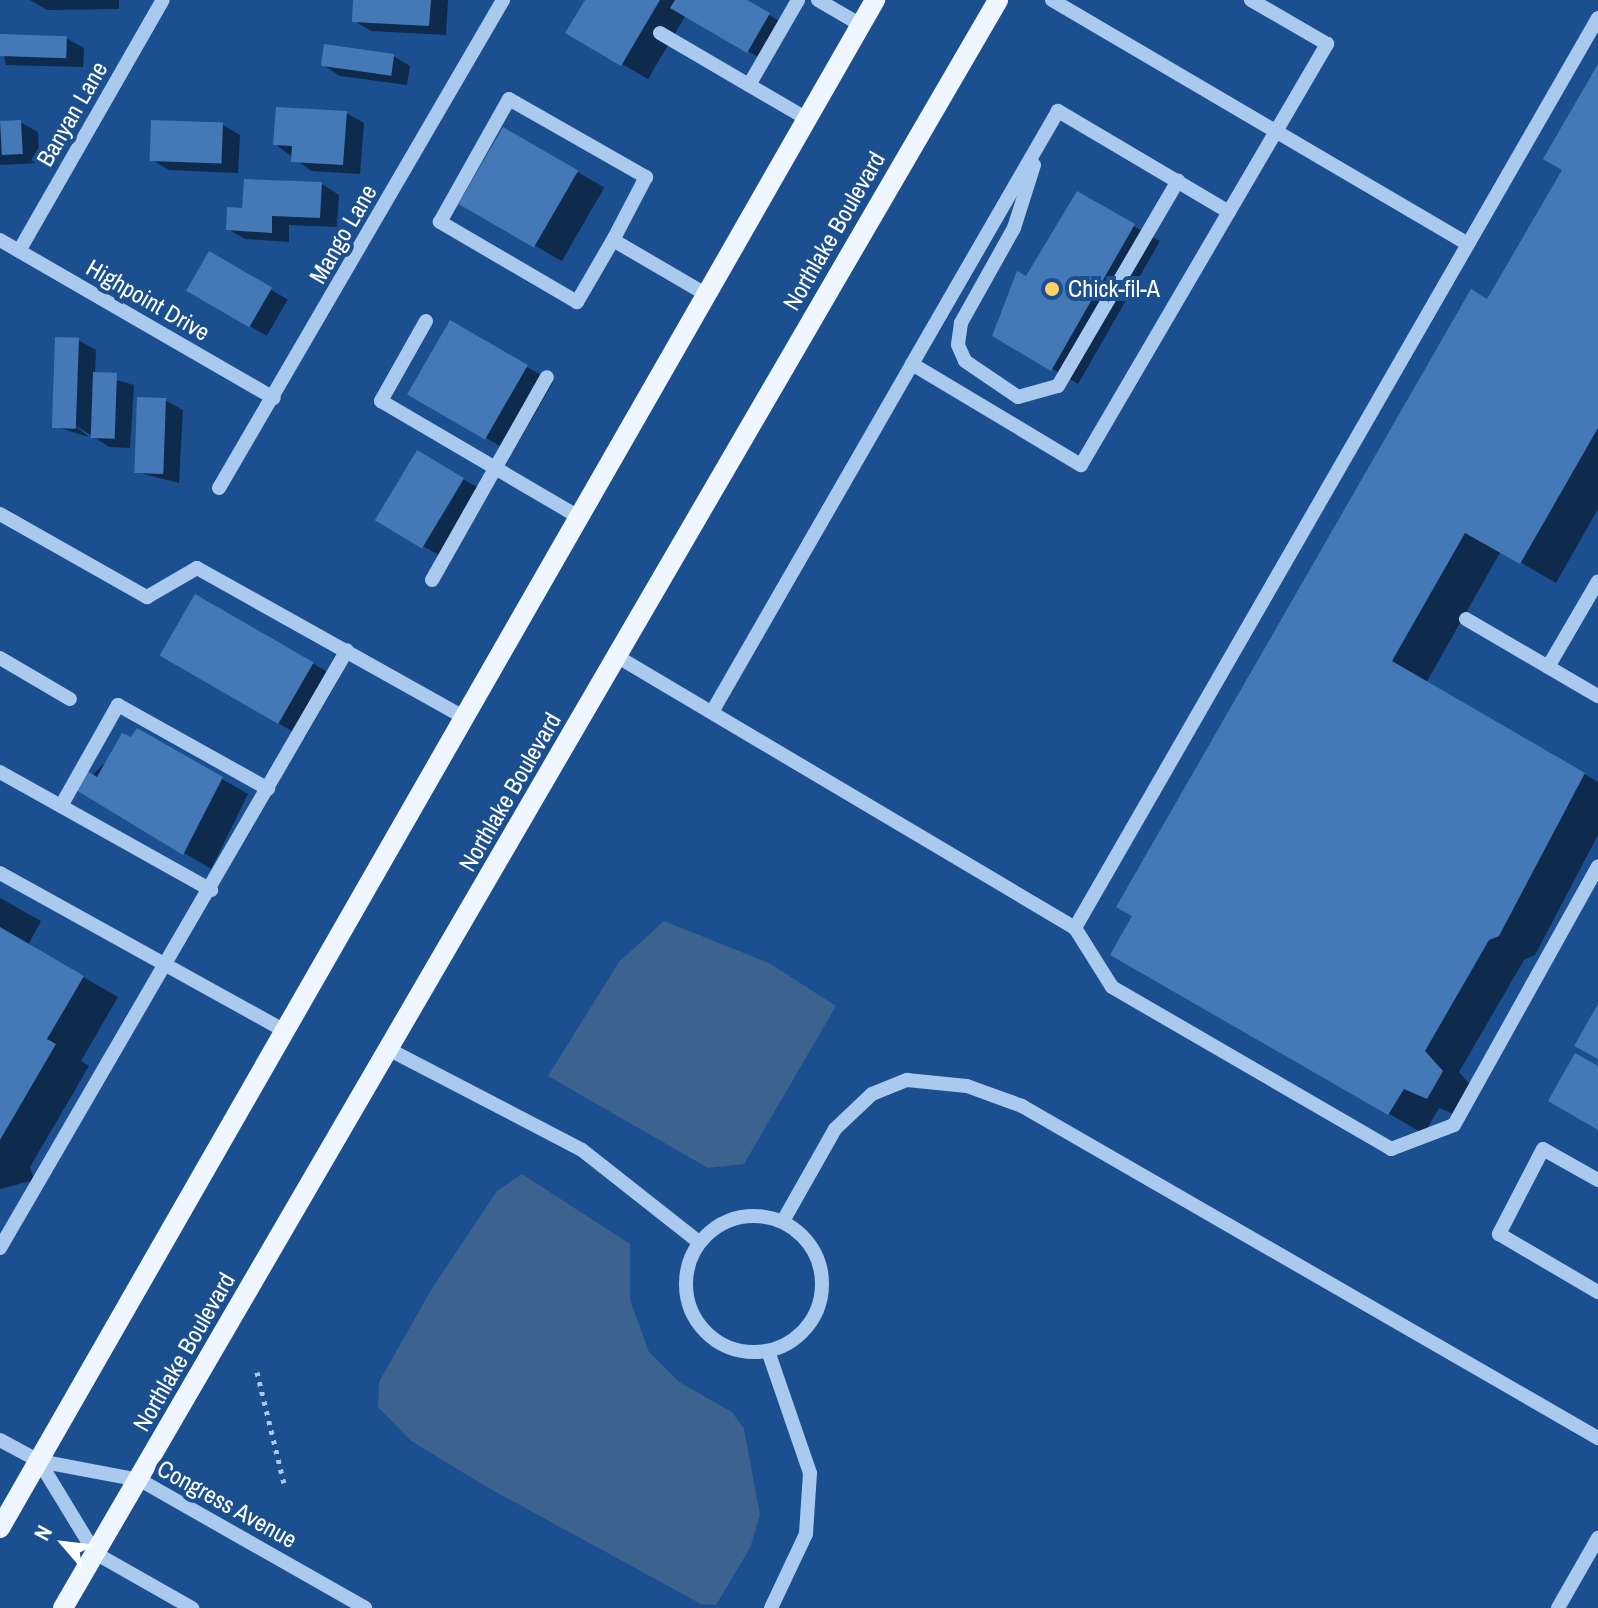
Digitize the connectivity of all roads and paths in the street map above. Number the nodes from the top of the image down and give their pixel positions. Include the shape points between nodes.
1 (163, 0) edge
2 (503, 0) edge
3 (798, 0) edge
4 (818, 0) edge
5 (875, 0) edge
6 (998, 0) edge
7 (1052, 0) edge
8 (1251, 0) edge
9 (1598, 18) edge
10 (861, 25) junction
11 (660, 33) dead end
12 (749, 85) junction
13 (807, 119) junction
14 (1276, 131) junction
15 (1042, 138) junction
16 (1178, 181) junction
17 (1229, 212) junction
18 (0, 240) edge
19 (613, 240) junction
20 (1467, 243) junction
21 (19, 251) junction
22 (707, 295) junction
23 (426, 321) dead end
24 (912, 364) junction
25 (547, 377) dead end
26 (274, 398) junction
27 (495, 468) junction
28 (219, 488) dead end
29 (0, 514) edge
30 (579, 517) junction
31 (432, 580) dead end
32 (1598, 581) edge
33 (1466, 619) dead end
34 (347, 650) junction
35 (618, 657) junction
36 (0, 658) edge
37 (1548, 667) junction
38 (1598, 696) edge
39 (70, 699) dead end
40 (712, 712) junction
41 (465, 718) junction
42 (0, 772) edge
43 (268, 789) junction
44 (61, 806) junction
45 (1598, 866) edge
46 (0, 873) edge
47 (211, 890) junction
48 (1075, 928) junction
49 (167, 966) junction
50 (285, 1031) junction
51 (390, 1050) junction
52 (1598, 1180) edge
53 (783, 1221) junction
54 (699, 1242) junction
55 (0, 1248) edge
56 (1598, 1292) edge
57 (768, 1351) junction
58 (257, 1372) dead end
59 (1598, 1438) edge
60 (0, 1440) edge
61 (39, 1461) junction
62 (140, 1480) junction
63 (284, 1484) dead end
64 (0, 1528) edge
65 (1598, 1538) edge
66 (95, 1553) junction
67 (63, 1608) edge
68 (192, 1608) edge
69 (365, 1608) edge
70 (771, 1608) edge
71 (1558, 1608) edge

1 - 21 street, Banyan Lane
2 - 26 street, Mango Lane
3 - 12 street
4 - 10 street
5 - 10 main road
6 - 35 main road, Northlake Boulevard
7 - 14 street
8 - 14 street via 1327,44
9 - 20 street
10 - 13 main road
11 - 12 street
12 - 13 street
13 - 22 main road
14 - 17 street
14 - 20 street
15 - 16 street via 1058,111
15 - 16 street via 1014,228 961,323 958,345 965,361 1018,397 1058,386
15 - 24 street
16 - 17 street
17 - 24 street via 1081,465
18 - 21 street, Highpoint Drive
19 - 19 street via 646,177 509,99 440,222 577,302
19 - 22 street
20 - 48 street
21 - 26 street, Highpoint Drive
22 - 30 main road
23 - 27 street via 381,401
24 - 40 street
25 - 27 street
26 - 28 street, Mango Lane
27 - 30 street
27 - 31 street
29 - 34 street via 147,597 197,568
30 - 41 main road
32 - 37 street
33 - 37 street
34 - 41 street
34 - 43 street
35 - 40 street
35 - 51 main road, Northlake Boulevard
36 - 39 street
37 - 38 street
40 - 48 street
41 - 50 main road
42 - 44 street
43 - 44 street via 118,705
43 - 47 street
44 - 47 street
45 - 48 street via 1454,1125 1391,1149 1112,987
46 - 49 street
47 - 49 street
49 - 50 street
49 - 55 street
50 - 61 main road
51 - 54 street via 582,1150
51 - 62 main road, Northlake Boulevard
52 - 56 street via 1543,1149 1499,1234
53 - 54 street via 752,1215 723,1222
53 - 57 street via 806,1239 821,1266 821,1297 809,1325
53 - 59 street via 835,1129 872,1094 907,1080 967,1086 1022,1106
54 - 57 street via 686,1270 687,1301 701,1328 725,1347
57 - 70 street via 810,1473 803,1543
58 - 63 path
60 - 61 street
61 - 62 street, Congress Avenue
61 - 64 main road
61 - 66 street
62 - 66 main road, Northlake Boulevard
62 - 69 street, Congress Avenue
65 - 71 street
66 - 67 main road, Northlake Boulevard
66 - 68 street

